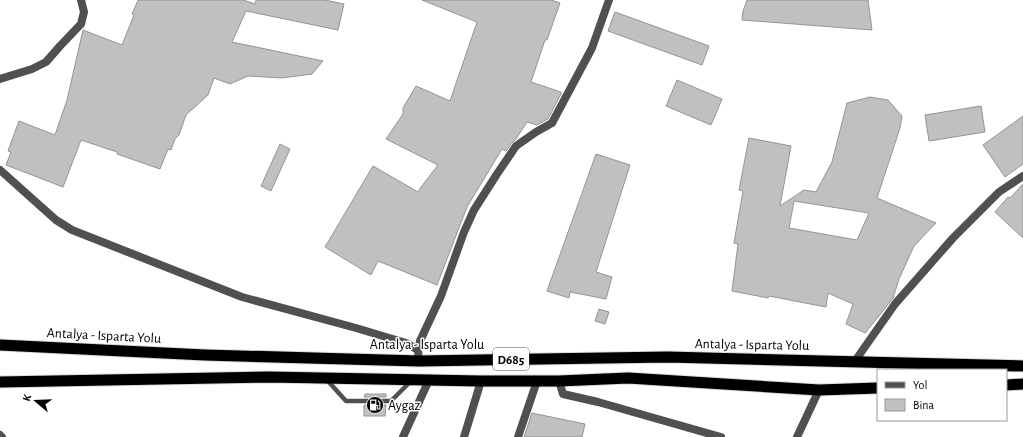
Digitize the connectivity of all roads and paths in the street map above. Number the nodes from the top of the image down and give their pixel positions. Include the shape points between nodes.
1 (81, 0) edge
2 (610, 0) edge
3 (0, 79) edge
4 (0, 170) edge
5 (1023, 176) edge
6 (0, 346) edge
7 (419, 355) junction
8 (855, 361) junction
9 (1023, 365) edge
10 (325, 378) junction
11 (412, 380) junction
12 (429, 380) junction
13 (481, 381) junction
14 (537, 381) junction
15 (559, 381) junction
16 (0, 382) edge
17 (1023, 384) edge
18 (1007, 385) edge
19 (877, 388) edge
20 (819, 390) junction
21 (0, 435) edge
22 (2, 437) edge
23 (403, 437) edge
24 (464, 437) edge
25 (518, 437) edge
26 (721, 437) edge
27 (797, 437) edge

1 - 3 street via 84,12 81,24 46,62
2 - 7 street via 592,48 552,123 516,146 474,210 441,296 420,341
4 - 7 street via 56,220 72,230 242,297 406,343
5 - 8 street via 1000,192 953,238 895,304
6 - 7 highway, Antalya - Isparta Yolu / D685 via 213,355
7 - 8 highway, Antalya - Isparta Yolu / D685
8 - 9 highway, Antalya - Isparta Yolu / D685
10 - 11 highway, D685
10 - 11 lane via 346,401 391,401
10 - 16 highway, D685 via 269,376
11 - 12 highway, D685
12 - 13 highway, D685
12 - 23 street
13 - 14 highway, D685
13 - 24 street
14 - 15 highway, D685
14 - 25 street
15 - 20 highway, D685 via 628,378
15 - 26 street via 563,394
17 - 18 highway
19 - 20 highway, D685
20 - 27 street
21 - 22 street

